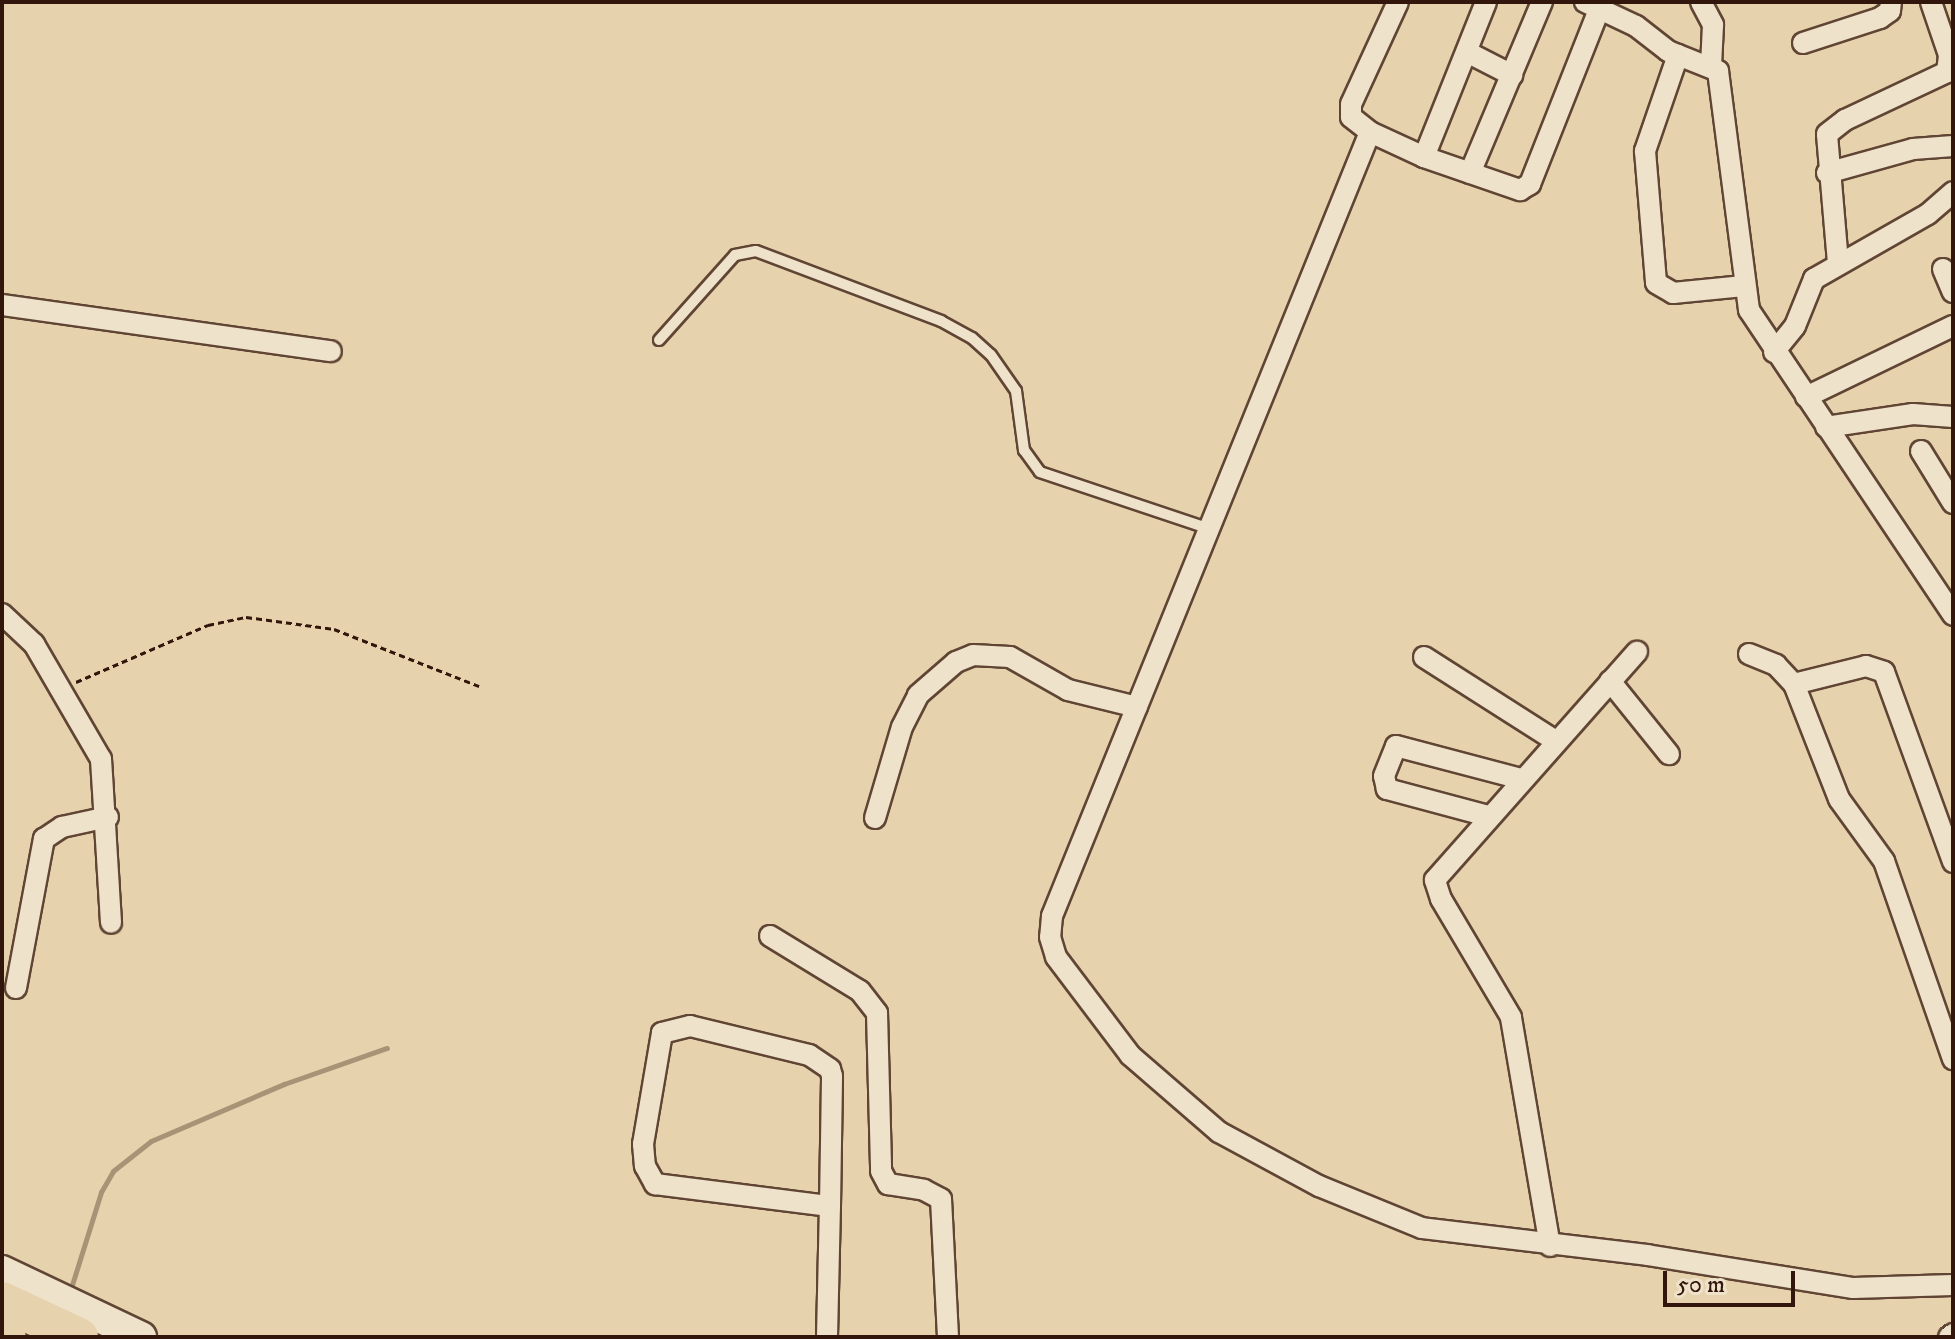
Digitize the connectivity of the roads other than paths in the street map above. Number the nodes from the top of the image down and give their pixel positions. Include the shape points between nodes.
1 (1398, 2) edge
2 (1486, 2) edge
3 (1542, 2) edge
4 (1701, 2) edge
5 (1891, 2) edge
6 (1931, 2) edge
7 (1596, 4) edge
8 (1803, 43) dead end
9 (1467, 52) junction
10 (1673, 53) junction
11 (1711, 66) junction
12 (1512, 75) junction
13 (1370, 132) junction
14 (1953, 146) edge
15 (1424, 157) junction
16 (1470, 173) junction
17 (1827, 173) junction
18 (1953, 192) edge
19 (1838, 263) junction
20 (1943, 269) dead end
21 (1744, 286) junction
22 (1953, 292) edge
23 (2, 305) edge
24 (1953, 326) edge
25 (659, 340) dead end
26 (331, 351) dead end
27 (1774, 352) junction
28 (1806, 397) junction
29 (1953, 417) edge
30 (1826, 427) junction
31 (1921, 451) dead end
32 (1953, 503) edge
33 (1210, 529) junction
34 (2, 614) edge
35 (1953, 615) edge
36 (1637, 652) dead end
37 (1749, 654) dead end
38 (1424, 657) dead end
39 (1610, 681) junction
40 (1794, 684) junction
41 (1137, 707) junction
42 (1556, 741) junction
43 (1669, 754) dead end
44 (1521, 779) junction
45 (1488, 816) junction
46 (108, 817) junction
47 (875, 818) dead end
48 (1953, 862) edge
49 (111, 923) dead end
50 (770, 936) dead end
51 (16, 988) dead end
52 (1944, 1008) edge
53 (1953, 1059) edge
54 (830, 1206) junction
55 (1550, 1246) junction
56 (2, 1271) edge
57 (1953, 1285) edge
58 (14, 1315) edge
59 (83, 1326) edge
60 (141, 1337) edge
61 (827, 1337) edge
62 (948, 1337) edge

1 - 13 street via 1350,111 1355,123
2 - 9 street
3 - 12 street
4 - 11 street via 1713,25
5 - 8 street via 1890,11 1880,18
6 - 17 street via 1949,55 1947,72 1833,127 1826,141
7 - 10 street
7 - 16 street via 1530,184 1516,190
9 - 12 street
9 - 15 street
10 - 11 street
10 - 21 street via 1645,151 1656,283 1673,293
11 - 21 street via 1724,86
12 - 16 street
13 - 15 street
13 - 33 street
14 - 17 street via 1913,149
15 - 16 street
17 - 19 street
18 - 19 street via 1928,214
19 - 27 street via 1814,279 1795,326
20 - 22 street
21 - 27 street via 1754,321
23 - 26 street
24 - 28 street
25 - 33 lane via 735,255 756,251 941,321 972,338 1016,391 1024,450 1040,472
27 - 28 street
28 - 30 street
29 - 30 street via 1913,414
30 - 35 street
31 - 32 street
33 - 41 street
34 - 46 street via 34,644 101,759
36 - 39 street
37 - 40 street via 1776,665
38 - 42 street
39 - 42 street
39 - 43 street
40 - 48 street via 1866,666 1884,672
40 - 52 street via 1839,799 1884,861
41 - 47 street via 1068,690 1010,657 964,658 935,676 918,695 902,727
41 - 55 street via 1052,916 1050,937 1071,982 1130,1055 1181,1103 1257,1155 1422,1228
42 - 44 street
44 - 45 street
44 - 45 street via 1396,746 1384,776 1387,789
45 - 55 street via 1438,872 1436,888 1511,1017
46 - 49 street
46 - 51 street via 62,827 44,839
50 - 62 street via 860,991 877,1013 881,1171 888,1184 924,1190 941,1199
52 - 53 street
54 - 54 street via 655,1184 645,1166 643,1144 662,1033 690,1026 827,1063 832,1076
54 - 61 street
55 - 57 street via 1647,1255 1853,1288
56 - 58 street
58 - 59 highway
59 - 60 street

